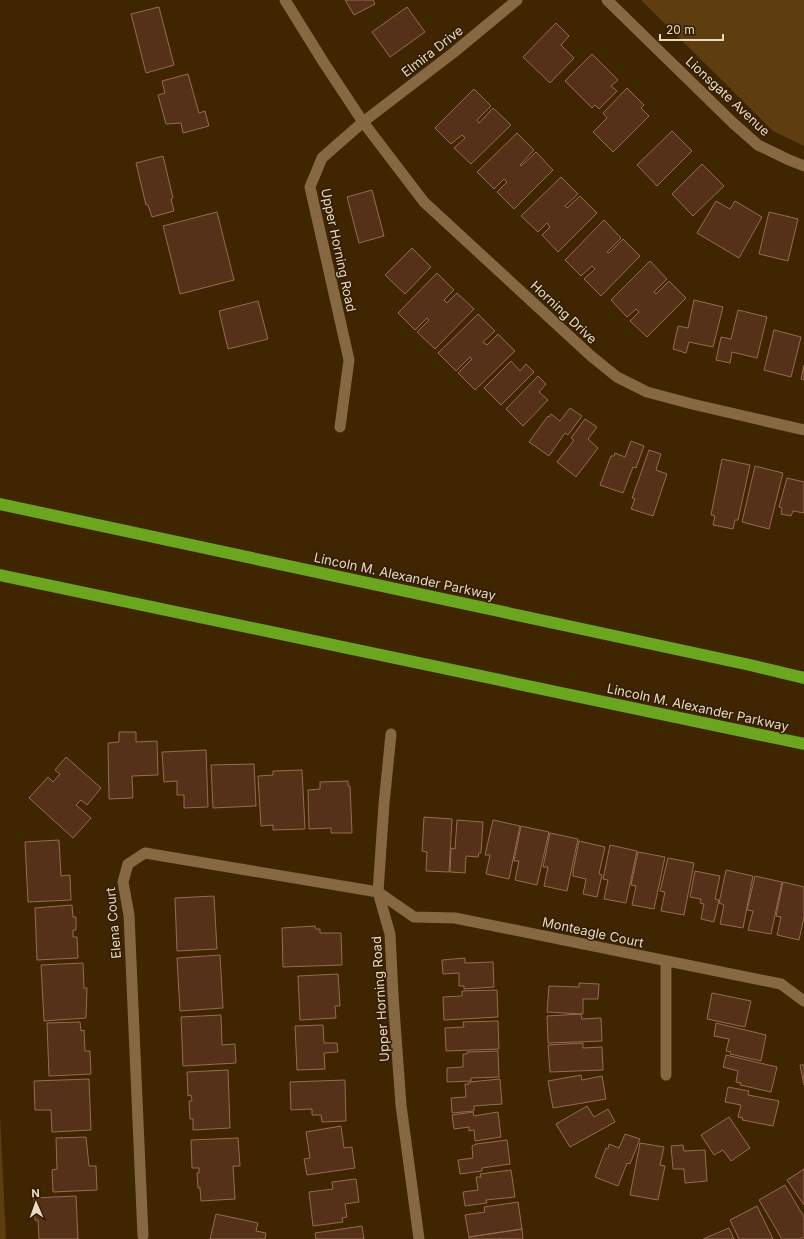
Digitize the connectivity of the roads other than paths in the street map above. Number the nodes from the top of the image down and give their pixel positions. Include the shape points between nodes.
1 (285, 0) edge
2 (517, 0) edge
3 (607, 0) edge
4 (363, 122) junction
5 (804, 166) edge
6 (340, 427) dead end
7 (804, 430) edge
8 (0, 504) edge
9 (0, 576) edge
10 (804, 678) edge
11 (391, 734) dead end
12 (804, 744) edge
13 (378, 892) junction
14 (666, 962) junction
15 (804, 1001) edge
16 (666, 1075) dead end
17 (143, 1236) dead end
18 (419, 1239) edge

1 - 4 street
2 - 4 street, Elmira Drive
3 - 5 street, Lionsgate Avenue via 758,145
4 - 6 street, Upper Horning Road via 322,158 310,187 349,360
4 - 7 street, Horning Drive via 424,202 617,377 647,392
8 - 10 highway, Lincoln M. Alexander Parkway
9 - 12 highway, Lincoln M. Alexander Parkway
11 - 13 street, Upper Horning Road
13 - 14 street, Monteagle Court via 414,917 455,918
13 - 17 street, Elena Court via 145,853 128,864 123,882 129,915
13 - 18 street, Upper Horning Road via 390,934 401,1105
14 - 15 street, Monteagle Court via 781,984
14 - 16 street

